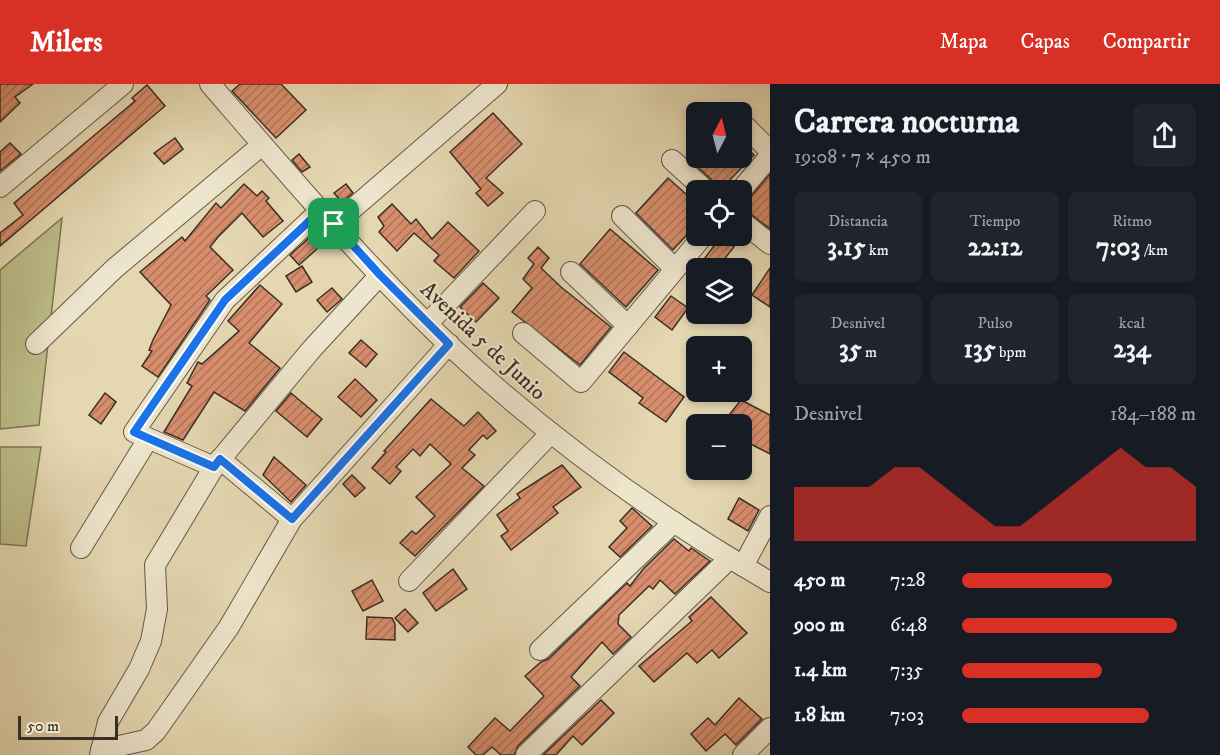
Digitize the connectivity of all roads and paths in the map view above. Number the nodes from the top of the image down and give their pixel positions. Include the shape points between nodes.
1 (123, 84) edge
2 (210, 84) edge
3 (497, 84) edge
4 (752, 133) edge
5 (262, 145) junction
6 (770, 151) edge
7 (770, 156) edge
8 (672, 160) dead end
9 (694, 180) edge
10 (750, 180) edge
11 (0, 188) edge
12 (535, 211) dead end
13 (622, 216) dead end
14 (328, 217) junction
15 (752, 230) edge
16 (770, 244) edge
17 (695, 246) edge
18 (675, 269) junction
19 (571, 272) dead end
20 (380, 275) junction
21 (428, 323) junction
22 (628, 326) junction
23 (523, 333) dead end
24 (36, 344) dead end
25 (449, 344) junction
26 (551, 432) junction
27 (148, 439) junction
28 (217, 463) junction
29 (770, 516) edge
30 (292, 519) junction
31 (674, 522) junction
32 (81, 548) dead end
33 (736, 562) junction
34 (409, 581) dead end
35 (770, 582) edge
36 (540, 650) dead end
37 (770, 728) edge
38 (101, 753) edge
39 (526, 755) edge
40 (743, 755) edge

1 - 11 street
2 - 5 street, Avenida 5 de Junio
3 - 14 street
4 - 6 street
5 - 14 street, Avenida 5 de Junio
5 - 24 street via 115,268
7 - 10 street
8 - 9 street
12 - 21 street
13 - 18 street
14 - 20 street, Avenida 5 de Junio
14 - 27 street via 225,300 134,432
15 - 16 street
17 - 18 street
18 - 22 street
19 - 22 street
20 - 21 street, Avenida 5 de Junio
20 - 28 street via 310,350
21 - 25 street, Avenida 5 de Junio
22 - 23 street via 581,382
25 - 26 street, Avenida 5 de Junio
25 - 30 street
26 - 31 street, Avenida 5 de Junio
26 - 34 street
27 - 28 street
27 - 32 street
28 - 30 street
28 - 38 street via 155,565 157,609 151,641 108,722
29 - 33 street
30 - 38 street via 229,627 156,731 146,740
31 - 33 street, Avenida 5 de Junio
31 - 36 street
33 - 35 street, Avenida 5 de Junio
33 - 39 street
37 - 40 street

